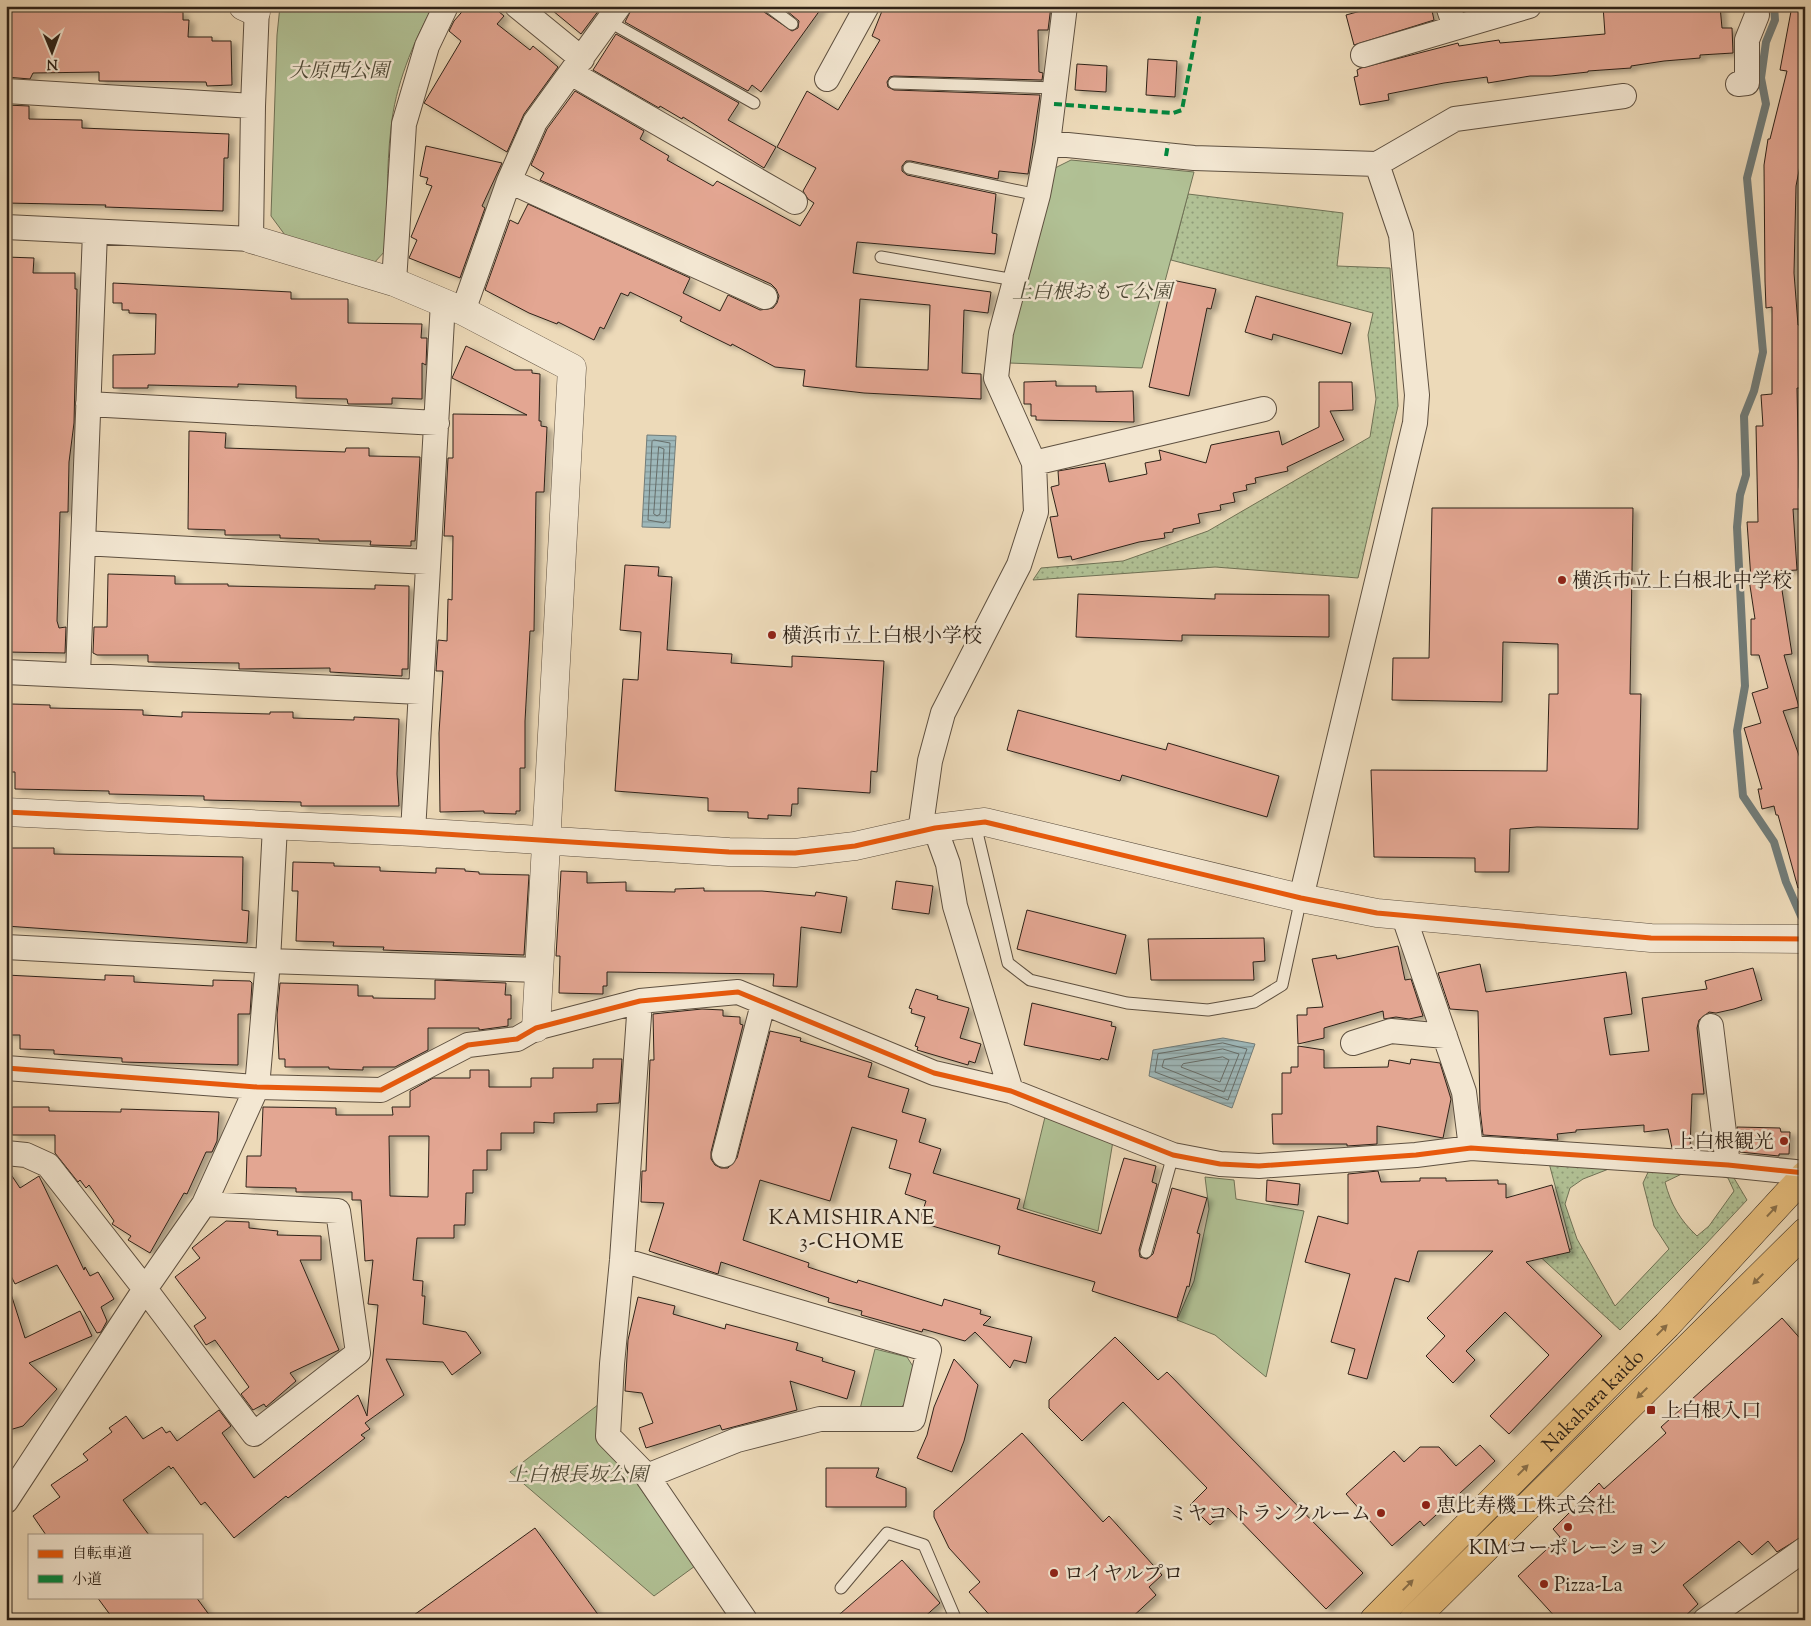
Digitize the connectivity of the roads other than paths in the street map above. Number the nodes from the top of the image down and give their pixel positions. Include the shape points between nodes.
1 (446, 6) edge
2 (517, 6) edge
3 (768, 6) edge
4 (867, 6) edge
5 (1065, 6) edge
6 (1529, 6) edge
7 (1756, 6) edge
8 (252, 8) edge
9 (614, 14) edge
10 (1452, 17) edge
11 (792, 24) dead end
12 (1363, 55) dead end
13 (576, 66) junction
14 (827, 79) dead end
15 (894, 83) dead end
16 (1738, 84) dead end
17 (1056, 88) junction
18 (6, 91) edge
19 (1624, 96) dead end
20 (754, 103) dead end
21 (253, 106) junction
22 (1048, 144) junction
23 (1377, 164) junction
24 (909, 168) dead end
25 (509, 181) junction
26 (1038, 195) junction
27 (794, 202) dead end
28 (6, 226) edge
29 (95, 232) junction
30 (251, 239) junction
31 (881, 257) dead end
32 (1015, 280) junction
33 (394, 282) junction
34 (765, 297) dead end
35 (453, 306) junction
36 (88, 404) junction
37 (1264, 409) dead end
38 (437, 422) junction
39 (1034, 463) junction
40 (82, 542) junction
41 (427, 562) junction
42 (6, 672) edge
43 (78, 674) junction
44 (420, 692) junction
45 (6, 812) edge
46 (975, 823) junction
47 (275, 826) junction
48 (928, 830) junction
49 (413, 832) junction
50 (547, 841) junction
51 (1301, 898) junction
52 (1404, 917) junction
53 (1805, 939) edge
54 (6, 947) edge
55 (268, 961) junction
56 (539, 970) junction
57 (640, 1001) junction
58 (763, 1004) junction
59 (1711, 1026) dead end
60 (536, 1028) junction
61 (1445, 1036) junction
62 (1353, 1043) dead end
63 (6, 1068) edge
64 (257, 1087) junction
65 (1011, 1091) junction
66 (1471, 1148) junction
67 (6, 1153) edge
68 (724, 1155) dead end
69 (1173, 1155) junction
70 (1728, 1164) junction
71 (1805, 1174) edge
72 (204, 1204) junction
73 (1805, 1232) edge
74 (1146, 1252) dead end
75 (622, 1260) junction
76 (145, 1288) junction
77 (647, 1476) junction
78 (6, 1501) edge
79 (1805, 1549) edge
80 (841, 1588) dead end
81 (745, 1620) edge
82 (956, 1620) edge
83 (1374, 1620) edge
84 (1413, 1620) edge
85 (1705, 1620) edge

1 - 33 street via 427,46 404,124
2 - 13 street
3 - 11 lane
4 - 14 street
5 - 17 street
6 - 10 street
7 - 16 street via 1747,40 1747,83
8 - 21 street
9 - 13 street
9 - 20 lane
10 - 12 street
13 - 25 street via 535,122
13 - 27 street
15 - 17 lane
17 - 22 street
18 - 21 street
19 - 23 street via 1456,118
21 - 30 street
22 - 23 street via 1194,158
22 - 26 street
23 - 51 street via 1400,235 1416,395 1415,423
24 - 26 lane
25 - 34 street
25 - 35 street
26 - 32 street
28 - 29 street
29 - 30 street
29 - 36 street
30 - 33 street
31 - 32 lane
32 - 39 street via 1001,333 996,378
33 - 35 street
35 - 38 street
35 - 50 street via 572,368
36 - 38 street
36 - 40 street
37 - 39 street
38 - 41 street
39 - 48 street via 1036,512 1019,565 943,713 930,760
40 - 41 street
40 - 43 street
41 - 44 street
42 - 43 street
43 - 44 street
44 - 49 street
45 - 47 street
46 - 48 street
46 - 51 street via 985,822
46 - 51 lane via 1008,964 1030,980 1127,1003 1208,1010 1254,1002 1282,985
47 - 49 street
47 - 55 street
48 - 50 street via 855,846 796,853
48 - 65 street via 948,864 955,906
49 - 50 street
50 - 56 street
51 - 52 street
52 - 53 street via 1651,938
52 - 61 street
54 - 55 street
55 - 56 street
55 - 64 street
56 - 60 street
57 - 58 street via 738,992
57 - 60 street
57 - 75 street
58 - 65 street via 934,1074
58 - 68 street
59 - 70 street
60 - 64 street via 517,1039 468,1045 381,1090
61 - 62 street via 1391,1031
61 - 66 street via 1464,1092
63 - 64 street
64 - 72 street
65 - 69 street
66 - 69 street via 1259,1166 1220,1164
66 - 70 street
67 - 76 street via 26,1155 48,1165
69 - 74 lane
70 - 71 street
83 -> 71 main road, Nakahara kaido via 1667,1325
72 - 76 street
72 - 76 street via 338,1211 358,1353 254,1434
73 -> 84 main road, Nakahara kaido
75 - 77 street via 608,1436
75 - 77 street via 929,1350 913,1419 820,1419 737,1440
76 - 78 street
77 - 81 street
79 - 85 street
80 - 82 lane via 886,1533 924,1545

